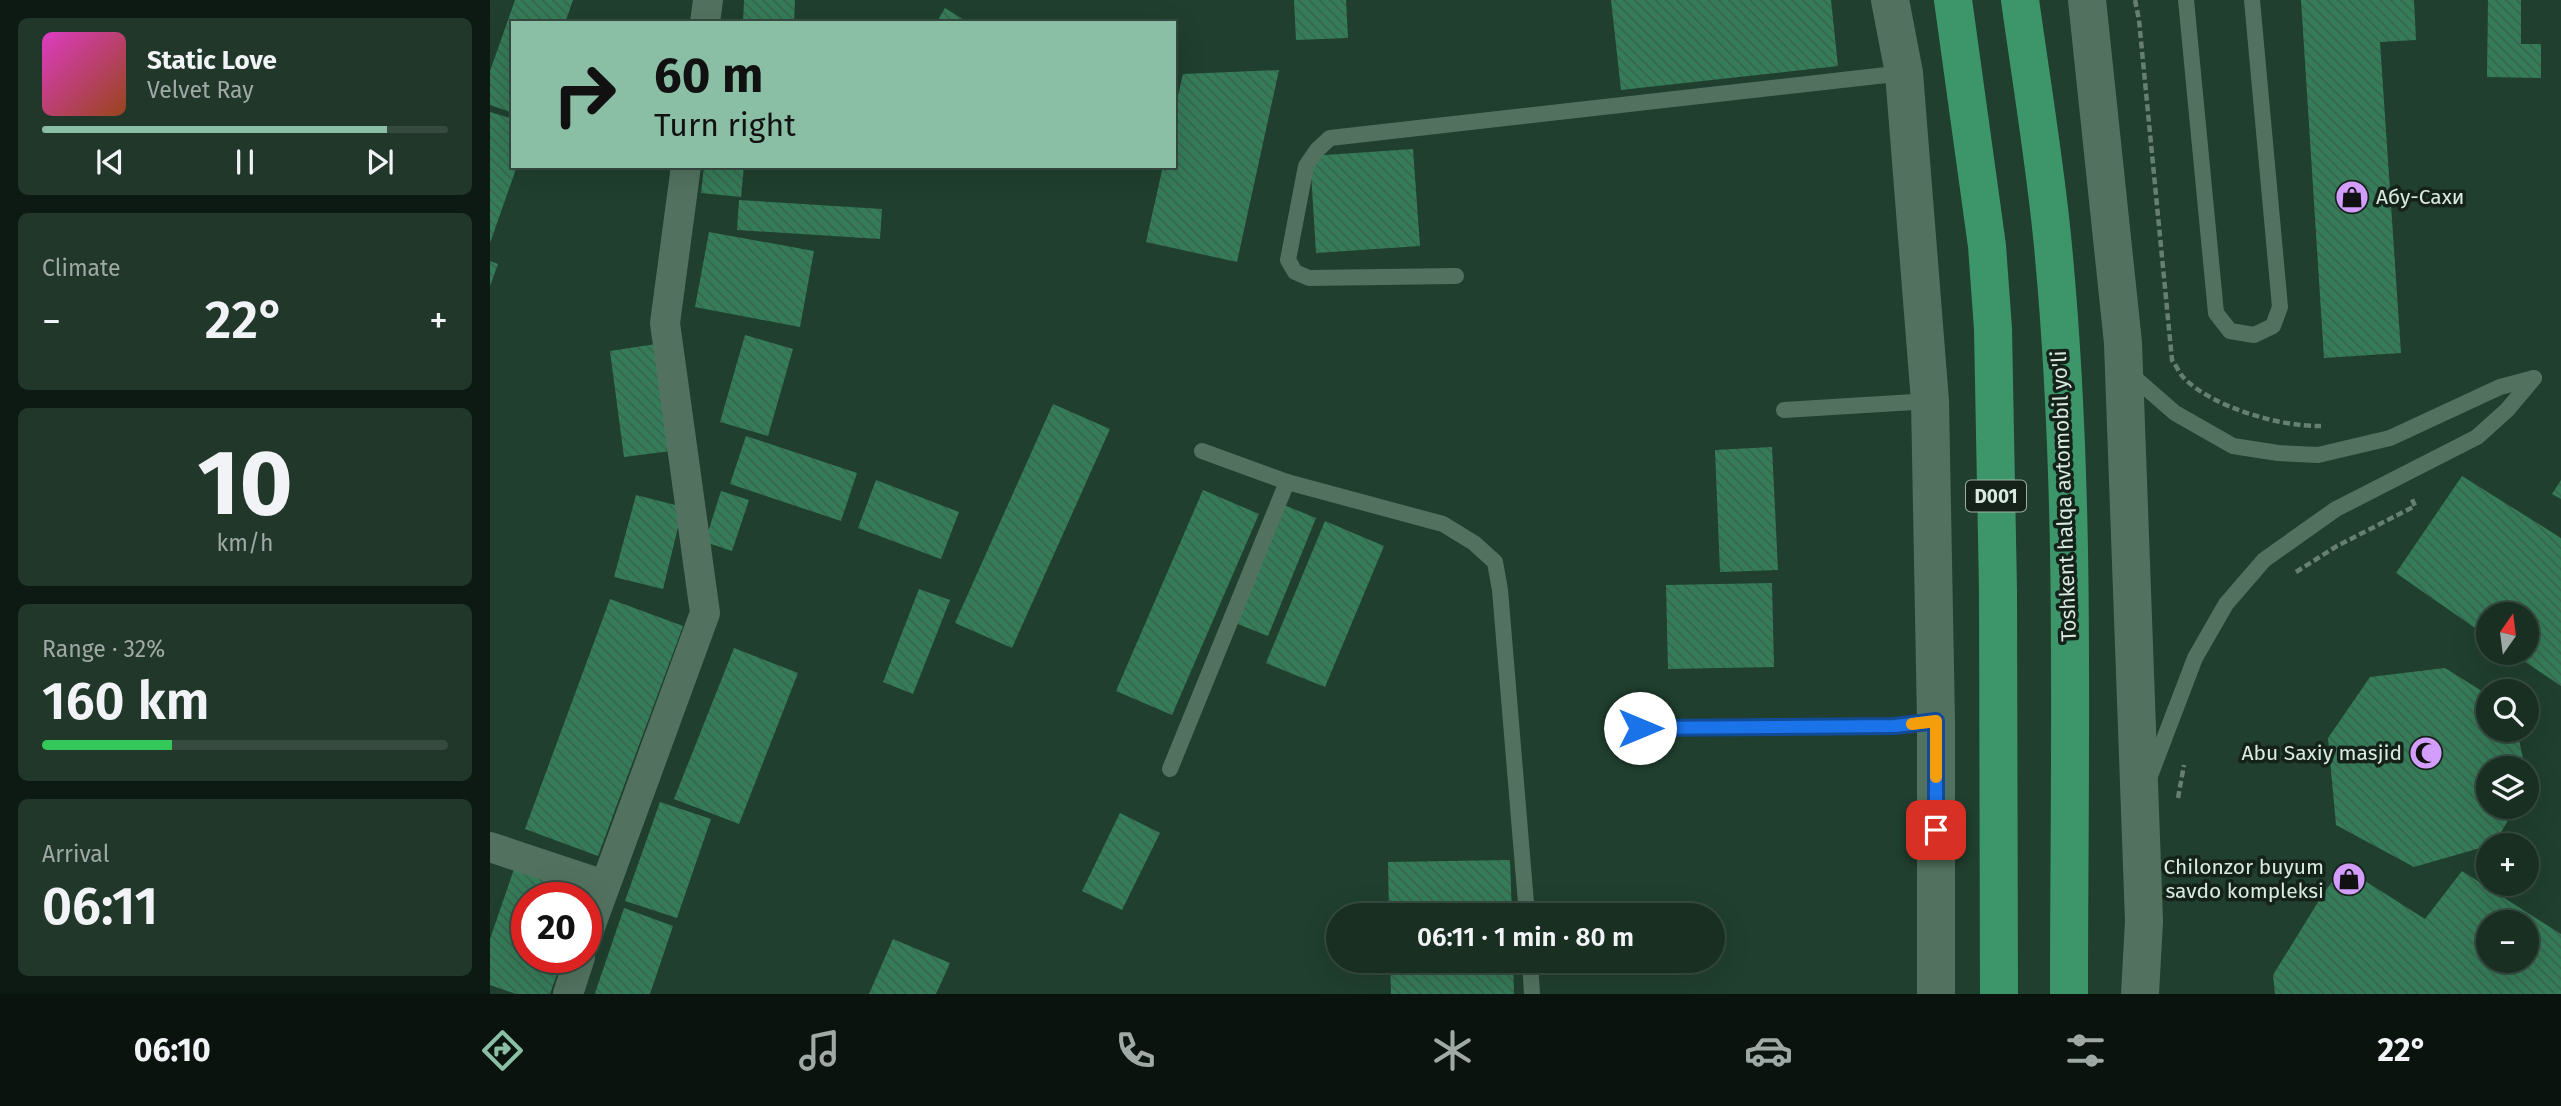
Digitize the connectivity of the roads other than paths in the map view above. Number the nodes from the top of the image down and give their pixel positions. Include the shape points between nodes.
1 (708, 0) edge
2 (1890, 0) edge
3 (1953, 0) edge
4 (2020, 0) edge
5 (2087, 0) edge
6 (2186, 0) edge
7 (2252, 0) edge
8 (705, 21) edge
9 (1904, 73) junction
10 (686, 168) edge
11 (1456, 276) dead end
12 (2123, 368) junction
13 (1930, 401) junction
14 (1784, 411) dead end
15 (1202, 451) dead end
16 (1287, 482) junction
17 (1936, 721) junction
18 (1615, 728) dead end
19 (1170, 769) dead end
20 (490, 847) edge
21 (604, 885) junction
22 (602, 891) edge
23 (1526, 903) edge
24 (2144, 921) junction
25 (575, 973) edge
26 (1531, 973) edge
27 (568, 994) edge
28 (1532, 994) edge
29 (1936, 994) edge
30 (1999, 994) edge
31 (2070, 994) edge
32 (2140, 994) edge

1 - 8 street
2 - 9 street
3 - 30 highway, D001 via 1987,246 1993,329
4 - 31 highway, Toshkent halqa avtomobil yo'li via 2052,236 2066,447
5 - 12 street
6 - 7 lane via 2216,313 2230,331 2254,335 2273,326 2280,307
9 - 11 lane via 1330,138 1317,150 1306,166 1288,260 1295,272 1308,278
9 - 13 street
10 - 21 street via 665,323 705,613
12 - 24 street
12 - 24 lane via 2175,412 2233,446 2318,455 2390,438 2500,387 2535,378 2477,437 2336,509 2264,560 2226,604 2195,658 2148,779
13 - 14 lane
13 - 17 street
15 - 16 lane
16 - 19 lane
16 - 23 lane via 1443,524 1495,562
17 - 18 lane via 1895,726
17 - 29 street
20 - 21 street
21 - 22 street
24 - 32 street
25 - 27 street
26 - 28 lane

